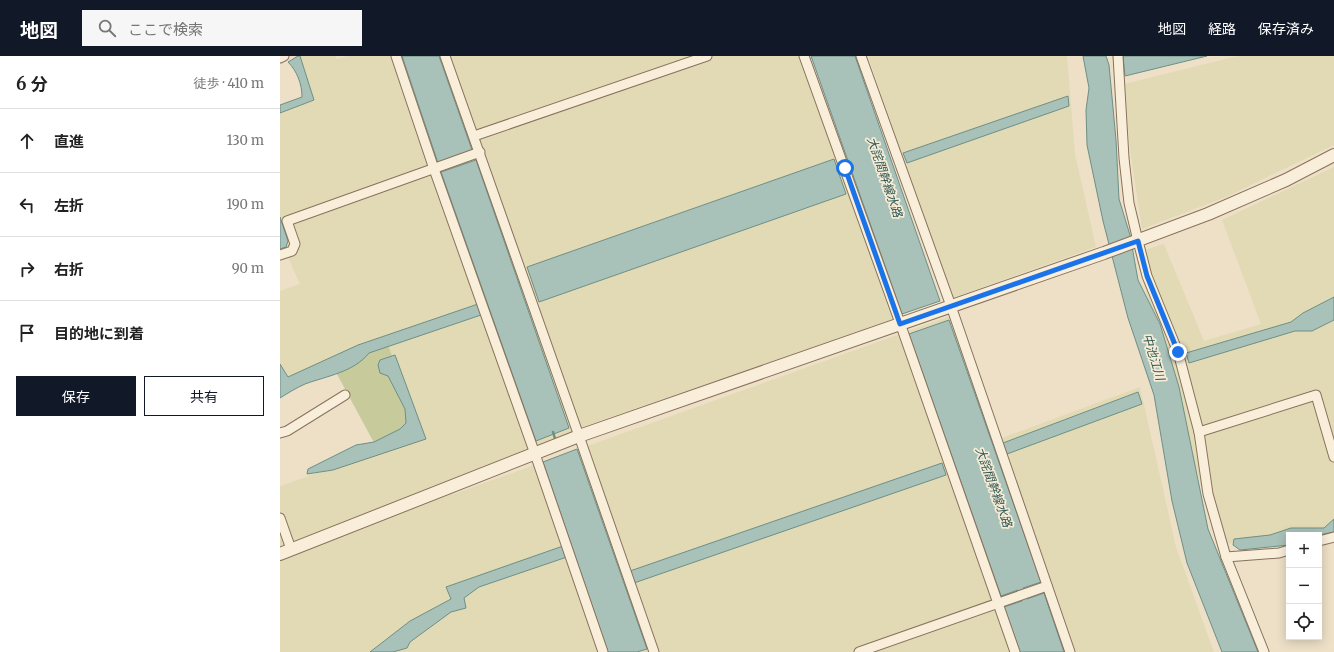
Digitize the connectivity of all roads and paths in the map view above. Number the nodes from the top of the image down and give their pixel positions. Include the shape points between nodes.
1 (284, 56) edge
2 (396, 56) edge
3 (445, 56) edge
4 (707, 56) edge
5 (804, 56) edge
6 (861, 56) edge
7 (1118, 56) edge
8 (280, 58) edge
9 (474, 136) junction
10 (480, 152) junction
11 (1334, 155) edge
12 (434, 169) junction
13 (1138, 241) junction
14 (280, 255) edge
15 (951, 306) junction
16 (900, 324) junction
17 (345, 395) dead end
18 (280, 432) edge
19 (1199, 432) junction
20 (579, 436) junction
21 (535, 454) junction
22 (1334, 457) edge
23 (280, 518) edge
24 (1334, 537) edge
25 (1322, 540) edge
26 (1286, 551) edge
27 (285, 552) edge
28 (1226, 557) junction
29 (1047, 586) junction
30 (998, 604) junction
31 (603, 652) edge
32 (654, 652) edge
33 (859, 652) edge
34 (1015, 652) edge
35 (1070, 652) edge
36 (1264, 652) edge

1 - 8 street
2 - 12 street
3 - 9 street
4 - 9 street
5 - 16 street
6 - 15 street
7 - 13 street via 1129,204
9 - 10 street
10 - 12 street
10 - 20 street
11 - 13 street via 1286,180
12 - 14 street via 287,221 295,244 292,251
12 - 21 street
13 - 15 street
13 - 19 street via 1147,276 1178,352
15 - 16 street
15 - 29 street
16 - 20 street
16 - 30 street
17 - 18 street via 287,431
19 - 22 street via 1316,395
19 - 28 street via 1208,494
20 - 21 street
20 - 32 street
21 - 27 street
21 - 31 street
23 - 27 street
24 - 25 street
26 - 28 street
28 - 36 street
29 - 30 street
29 - 35 street
30 - 33 street
30 - 34 street

